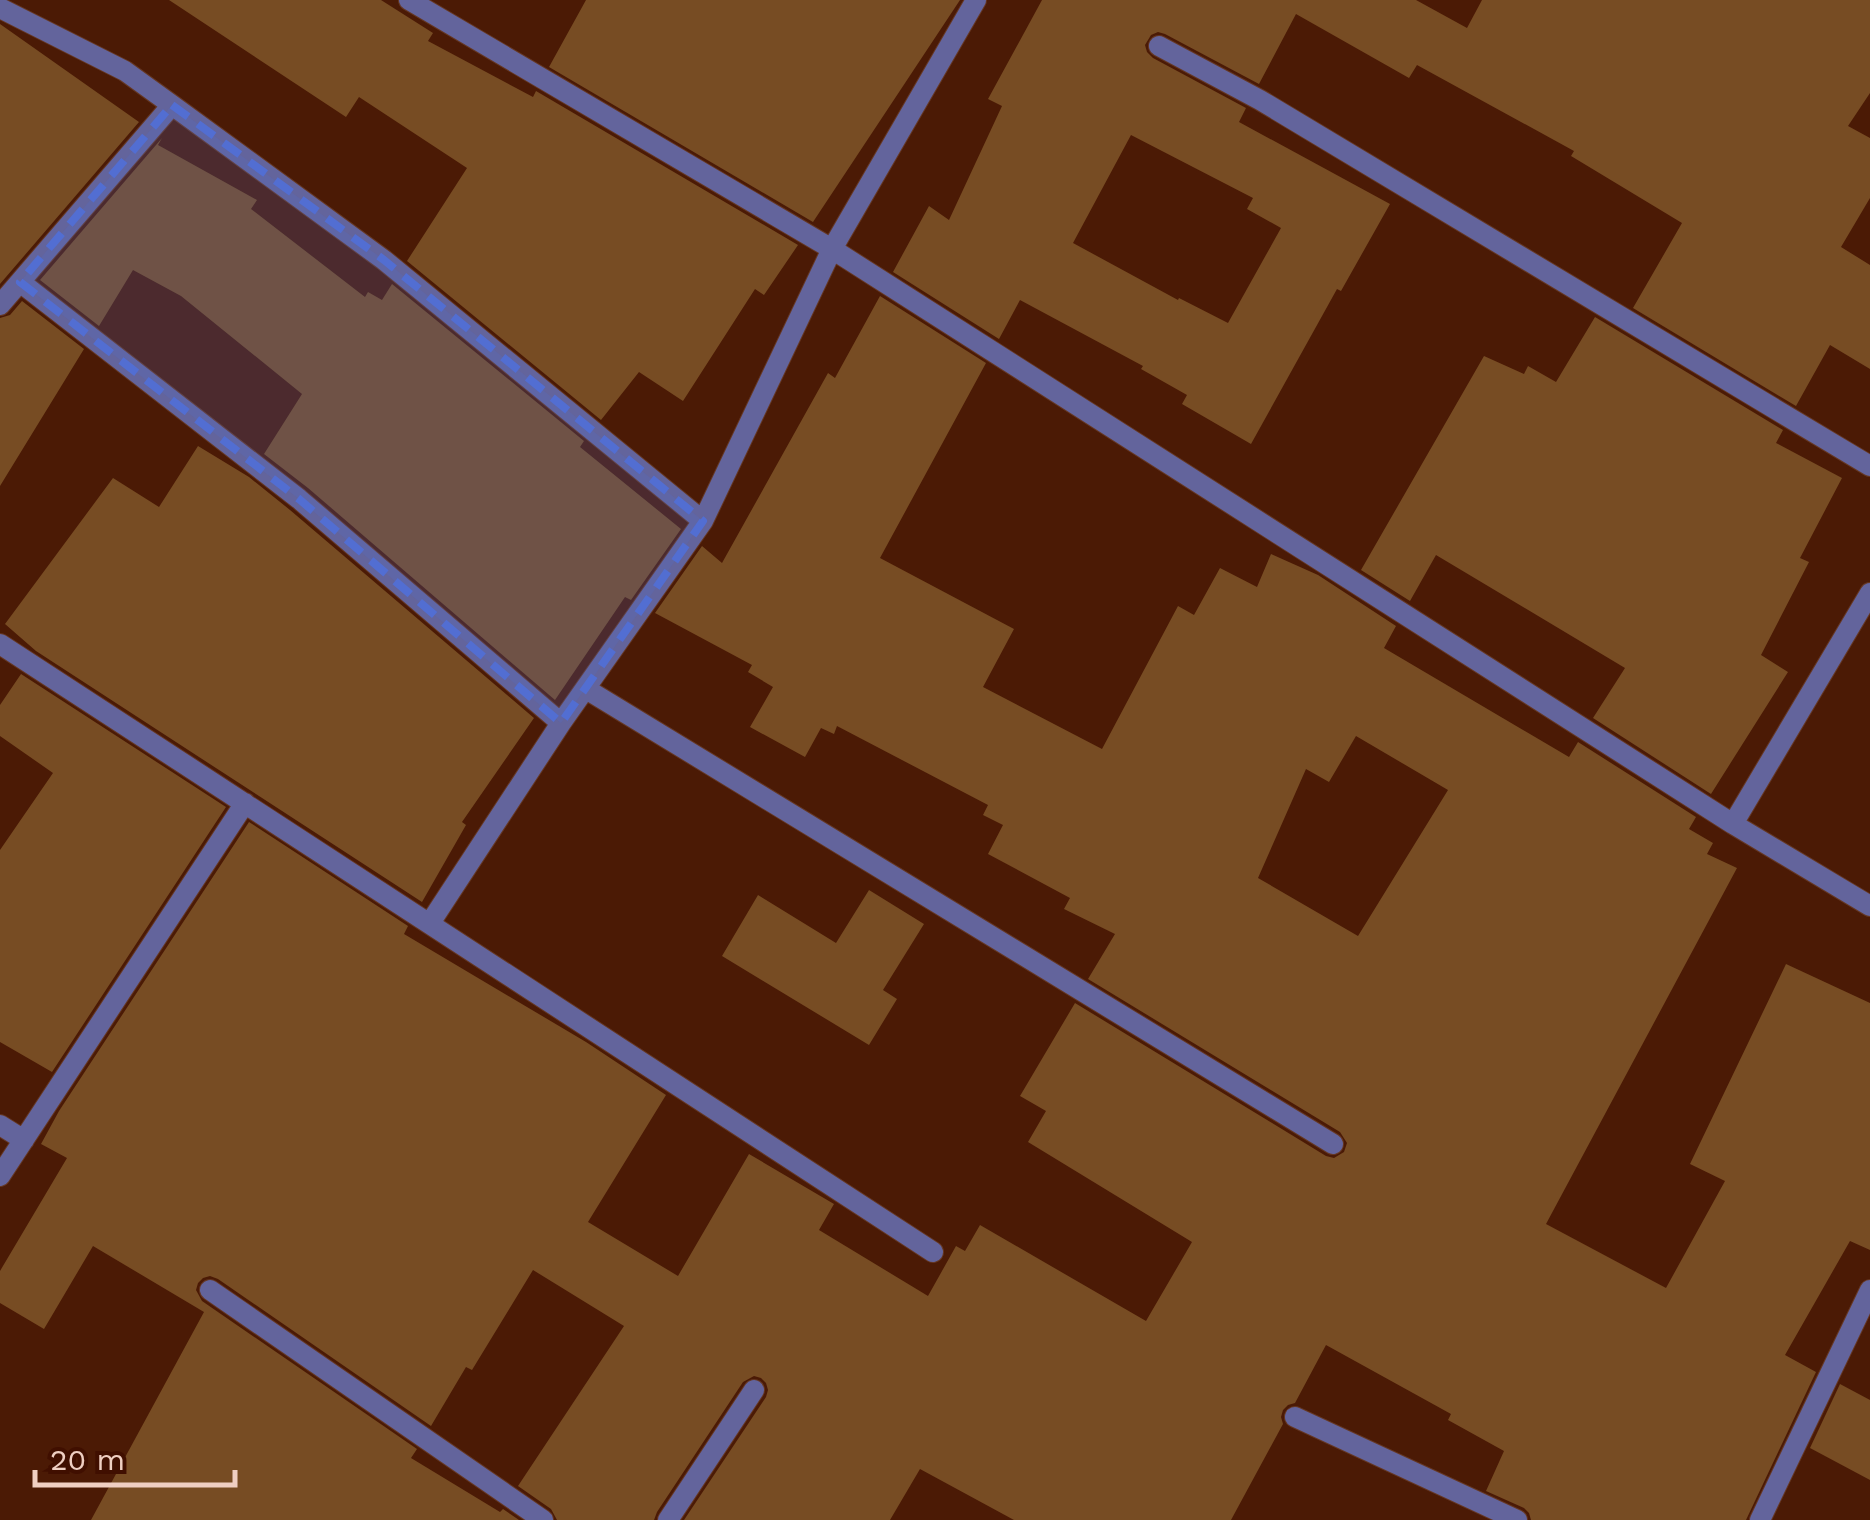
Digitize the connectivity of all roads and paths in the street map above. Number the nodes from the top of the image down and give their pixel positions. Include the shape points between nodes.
1 (409, 0) edge
2 (976, 0) edge
3 (0, 8) edge
4 (1159, 46) dead end
5 (172, 105) junction
6 (832, 249) junction
7 (20, 282) junction
8 (0, 305) edge
9 (1870, 466) edge
10 (702, 522) junction
11 (1870, 593) edge
12 (0, 644) edge
13 (586, 689) junction
14 (561, 723) junction
15 (245, 803) junction
16 (1733, 824) junction
17 (1870, 906) edge
18 (430, 924) junction
19 (0, 1126) edge
20 (24, 1140) junction
21 (1333, 1144) dead end
22 (0, 1176) edge
23 (933, 1252) dead end
24 (210, 1290) dead end
25 (1870, 1290) edge
26 (754, 1390) dead end
27 (1294, 1417) dead end
28 (543, 1520) edge
29 (668, 1520) edge
30 (1516, 1520) edge
31 (1760, 1520) edge

1 - 6 street
2 - 6 street
3 - 5 street via 124,71
4 - 9 street
5 - 7 street
5 - 10 street via 384,260
6 - 10 street
6 - 16 street
7 - 8 street
7 - 14 street via 300,499
10 - 13 street
11 - 16 street
12 - 15 street
13 - 14 street
13 - 21 street
14 - 18 street
15 - 18 street
15 - 20 street
16 - 17 street
18 - 23 street
19 - 20 street
20 - 22 street
24 - 28 street
25 - 31 street
26 - 29 street
27 - 30 street

